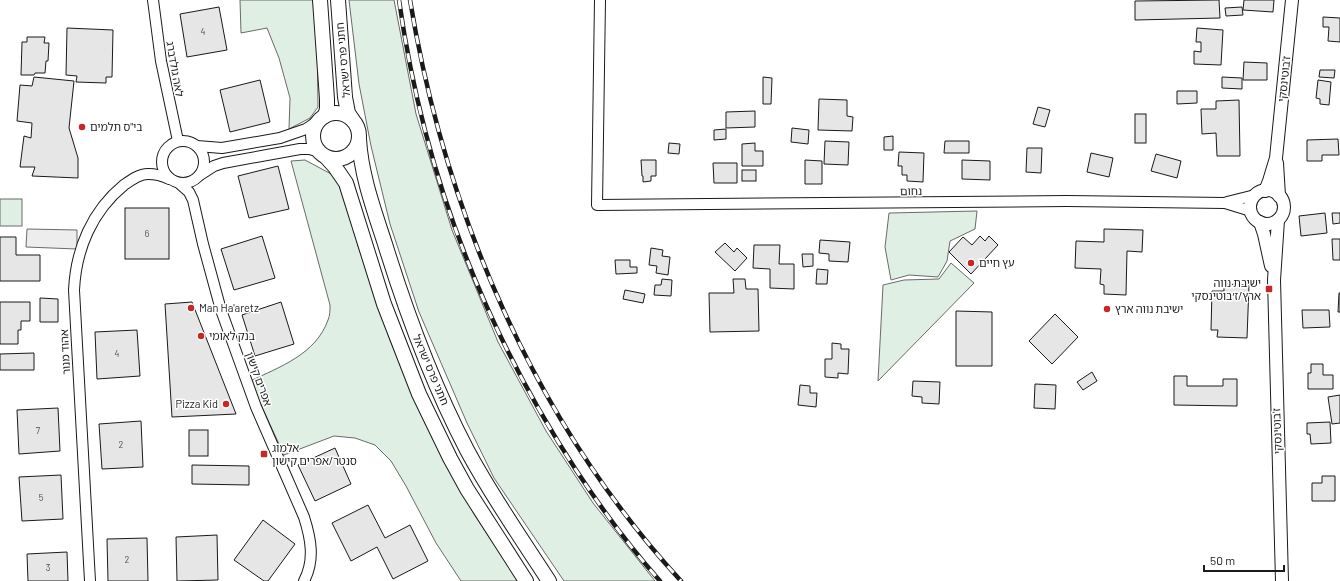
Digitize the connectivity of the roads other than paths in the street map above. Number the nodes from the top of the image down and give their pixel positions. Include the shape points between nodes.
1 (153, 0) edge
2 (320, 0) edge
3 (338, 0) edge
4 (600, 0) edge
5 (1292, 0) edge
6 (322, 118) junction
7 (352, 120) junction
8 (359, 139) junction
9 (178, 141) junction
10 (197, 146) junction
11 (323, 155) junction
12 (1276, 158) junction
13 (200, 175) junction
14 (169, 179) junction
15 (180, 184) junction
16 (1260, 193) junction
17 (1279, 196) junction
18 (1225, 203) junction
19 (1250, 211) junction
20 (1278, 220) junction
21 (1260, 222) junction
22 (1274, 280) junction
23 (90, 581) edge
24 (304, 581) edge
25 (526, 581) edge
26 (549, 581) edge
27 (1282, 581) edge

1 - 9 street, לאה גולדברג via 161,61
2 - 6 main road, חתני פרס ישראל via 327,99 327,109
3 - 7 main road, חתני פרס ישראל via 345,97
4 - 18 street, נחום via 597,206
5 - 12 street, ז'בוטינסקי
6 - 7 main road via 339,113
6 - 10 street via 306,129 280,138 222,148
6 - 11 main road via 315,127 313,140 315,147
7 - 8 main road via 359,132
8 - 11 main road via 353,152 347,156 333,159
8 - 26 main road, חתני פרס ישראל via 360,158 386,249 437,386 484,479
9 - 10 street via 191,142
9 - 14 street via 166,148 163,154 162,167
10 - 13 street via 204,157
11 - 13 street via 309,149 300,149 223,163
11 - 25 main road, חתני פרס ישראל via 346,183 384,304 434,424 467,489
12 - 16 street, ז'בוטינסקי via 1269,181
12 - 17 street, ז'בוטינסקי
13 - 15 street via 195,180
14 - 15 street
14 - 23 street, אהוד מנור via 148,174 140,175 119,189 96,216 81,249 75,270
15 - 24 street, אפרים קישון via 193,200 221,310 256,407 309,532 311,555
16 - 17 street via 1271,191
16 - 18 street, נחום
16 - 19 street via 1251,201
17 - 20 street via 1283,209
18 - 19 street, נחום
19 - 21 street
20 - 21 street via 1269,224
20 - 22 street, ז'בוטינסקי
21 - 22 street, ז'בוטינסקי
22 - 27 street, ז'בוטינסקי

